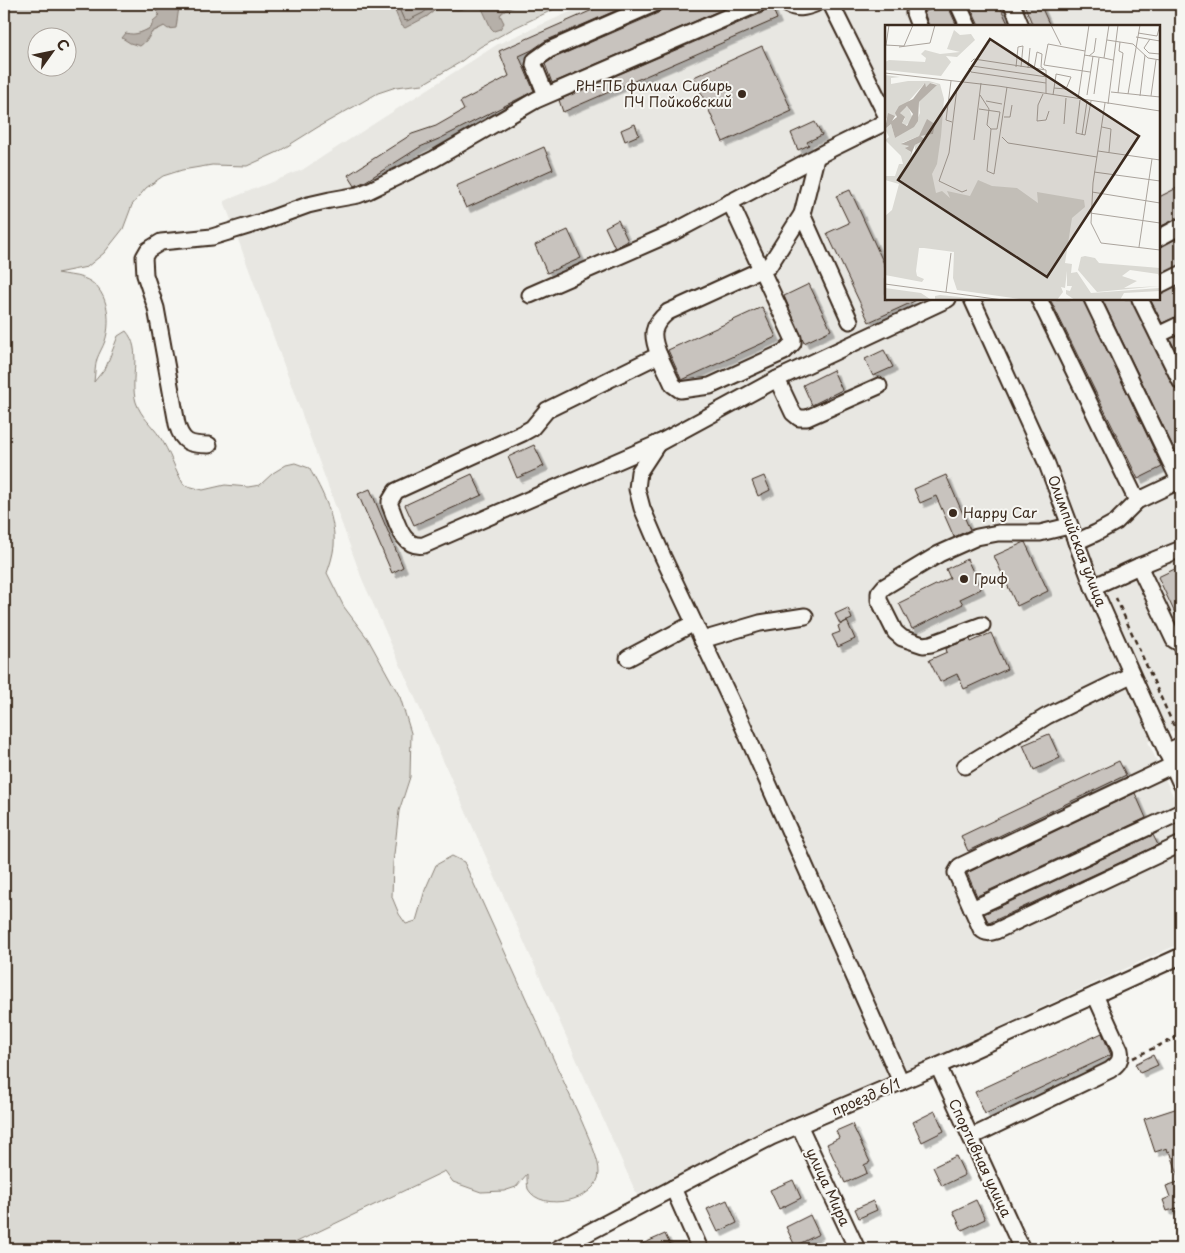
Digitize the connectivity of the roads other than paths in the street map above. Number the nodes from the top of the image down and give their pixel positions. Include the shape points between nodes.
1 (654, 4) edge
2 (787, 4) edge
3 (815, 4) edge
4 (830, 4) edge
5 (916, 4) edge
6 (958, 4) edge
7 (1012, 4) edge
8 (749, 5) edge
9 (919, 25) edge
10 (968, 25) edge
11 (1021, 25) edge
12 (546, 95) junction
13 (885, 113) edge
14 (885, 123) edge
15 (816, 158) junction
16 (730, 202) junction
17 (802, 214) junction
18 (1181, 226) edge
19 (1160, 237) edge
20 (762, 270) junction
21 (1181, 274) edge
22 (1160, 284) edge
23 (530, 295) dead end
24 (946, 300) edge
25 (972, 300) edge
26 (1039, 300) edge
27 (1092, 300) edge
28 (1140, 300) edge
29 (850, 321) dead end
30 (1181, 324) edge
31 (1158, 335) junction
32 (659, 355) junction
33 (1180, 378) edge
34 (777, 379) junction
35 (879, 386) dead end
36 (659, 443) junction
37 (209, 445) dead end
38 (1180, 480) edge
39 (1137, 501) junction
40 (1069, 526) junction
41 (1076, 542) junction
42 (1181, 549) edge
43 (1139, 566) junction
44 (1093, 587) junction
45 (805, 616) dead end
46 (694, 623) junction
47 (982, 625) dead end
48 (702, 640) junction
49 (1181, 644) edge
50 (628, 658) dead end
51 (1131, 675) junction
52 (1179, 739) edge
53 (1170, 758) junction
54 (965, 766) dead end
55 (1181, 784) edge
56 (1181, 812) edge
57 (1181, 844) edge
58 (972, 909) junction
59 (1181, 956) edge
60 (1095, 995) junction
61 (938, 1066) junction
62 (901, 1082) junction
63 (799, 1125) junction
64 (971, 1137) junction
65 (673, 1188) junction
66 (557, 1249) edge
67 (700, 1249) edge
68 (857, 1249) edge
69 (1022, 1249) edge

1 - 12 street via 540,55 534,65
2 - 3 street via 796,8
4 - 13 street
5 - 9 street via 914,12
6 - 10 street
7 - 11 street
8 - 12 street
12 - 37 street via 434,159 358,195 308,205 212,237 161,242 148,250 144,257 145,275 156,308 179,432 188,442
14 - 15 street
15 - 16 street
15 - 17 street
16 - 20 street
16 - 23 street via 672,233
17 - 20 street via 775,259
17 - 29 street
18 - 19 street
20 - 32 street via 668,312 656,325 653,334
20 - 32 street via 793,338 789,349 710,386 680,390 673,385
21 - 22 street
24 - 34 street
25 - 40 street, Олимпийская улица via 1047,464
26 - 39 street
27 - 38 street
28 - 31 street
30 - 31 street
31 - 33 street
32 - 36 street via 552,408 523,433 402,488 392,496 390,505 404,538 417,547
34 - 35 street via 793,413 799,418 807,418
34 - 36 street
36 - 46 street via 639,472 638,497
38 - 39 street
39 - 41 street via 1116,522
40 - 41 street, Олимпийская улица
40 - 47 street via 1045,532 977,537 939,554 879,592 895,632 902,638 931,644
41 - 44 street, Олимпийская улица
42 - 43 street
43 - 44 street
43 - 49 street via 1174,640
44 - 51 street, Олимпийская улица
45 - 48 street via 760,622
46 - 48 street
46 - 50 street
48 - 62 street
51 - 53 street, Олимпийская улица
51 - 54 street via 1047,716
52 - 53 street
53 - 55 street, Олимпийская улица
53 - 58 street via 960,866 956,873
56 - 58 street
57 - 58 street via 996,931 985,933 981,930
59 - 60 street, проезд 6/1
60 - 61 street, проезд 6/1
60 - 64 street via 1120,1050 1121,1058 1115,1067
61 - 62 street, проезд 6/1
61 - 64 street, Спортивная улица
62 - 63 street, проезд 6/1
63 - 65 street, проезд 6/1
63 - 68 street, улица Мира
64 - 69 street, Спортивная улица
65 - 66 street, проезд 6/1
65 - 67 street

